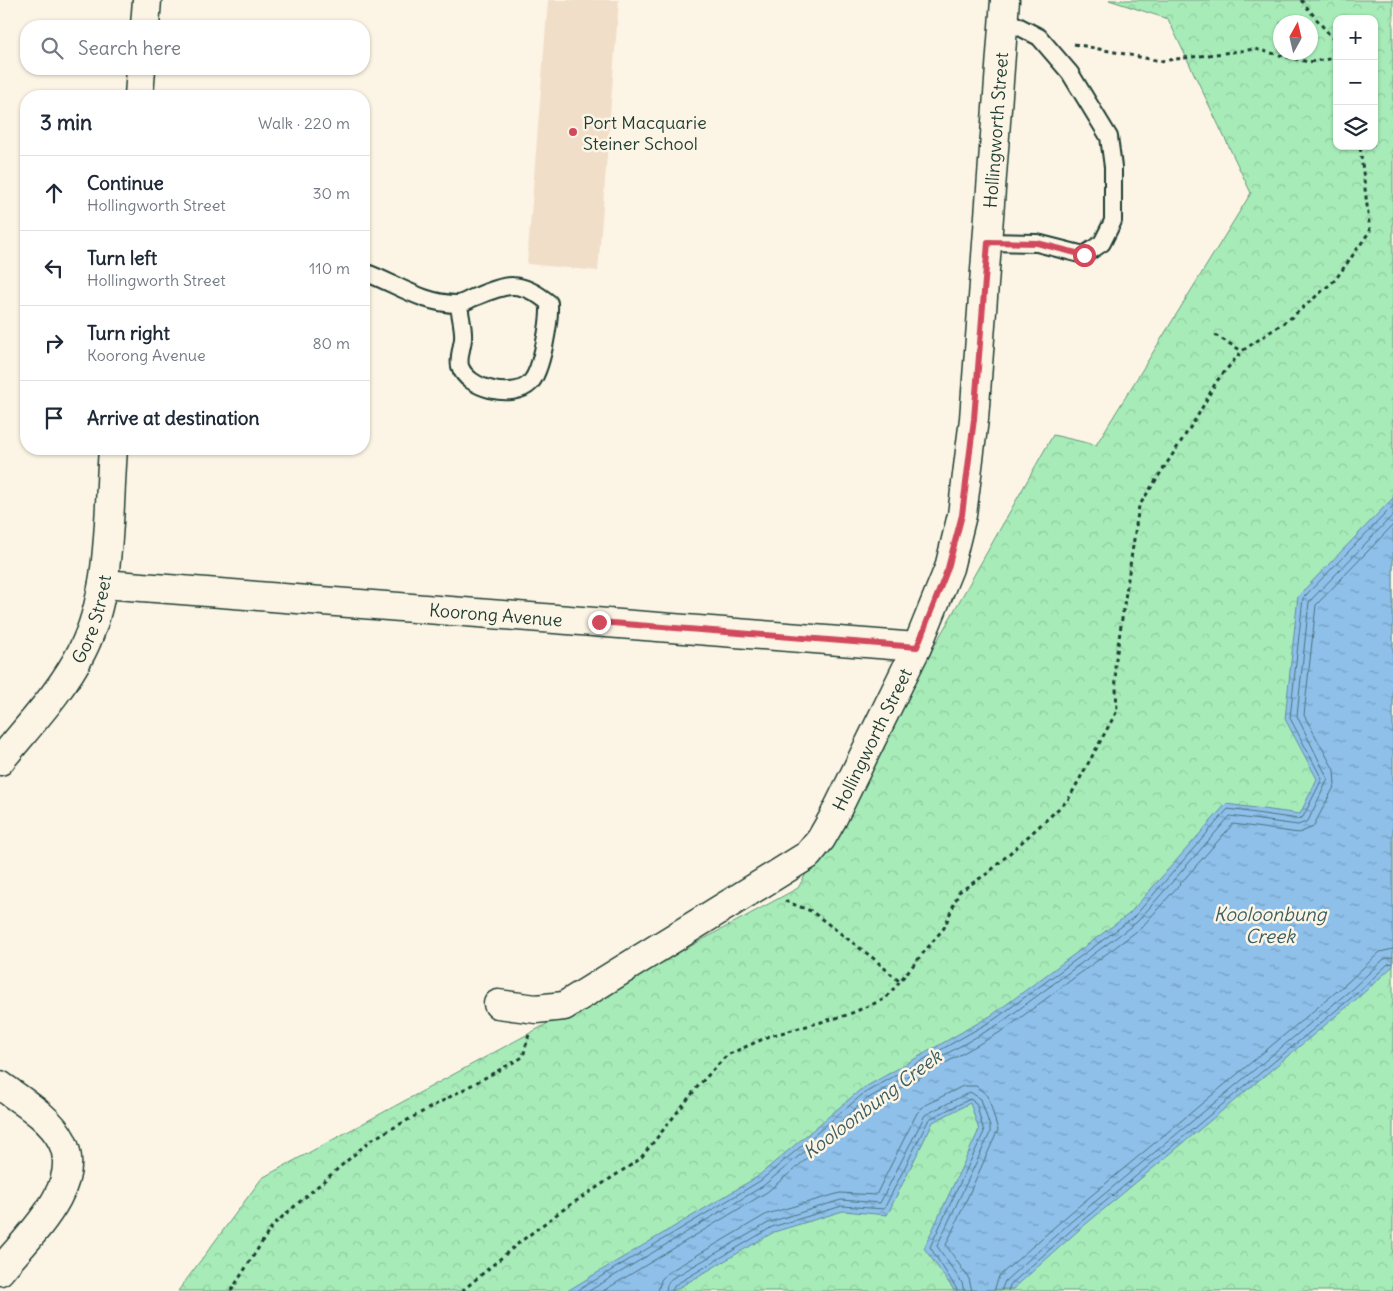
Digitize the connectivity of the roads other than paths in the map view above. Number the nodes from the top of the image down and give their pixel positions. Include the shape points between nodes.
1 (146, 0) edge
2 (1004, 10) edge
3 (145, 20) edge
4 (142, 75) edge
5 (140, 90) edge
6 (988, 242) junction
7 (370, 275) edge
8 (459, 305) junction
9 (113, 455) edge
10 (103, 584) junction
11 (917, 647) junction
12 (0, 761) edge
13 (498, 1004) dead end
14 (0, 1085) edge
15 (0, 1271) edge

1 - 3 street
2 - 6 street, Hollingworth Street
2 - 6 lane, Hollingworth Street via 1039,37 1070,73 1110,138 1113,221 1102,243 1084,255 1037,243
4 - 5 street
6 - 11 street, Hollingworth Street via 974,419 962,515 948,568
7 - 8 lane via 419,297
8 - 8 lane via 463,338 460,366 467,378 495,390 521,390 530,383 538,371 549,328 549,302 533,290 510,286
9 - 10 street, Gore Street
10 - 11 street, Koorong Avenue
10 - 12 street, Gore Street via 82,651 65,678
11 - 13 street, Hollingworth Street via 833,818 808,854 564,1006 536,1009
14 - 15 street via 52,1127 62,1141 67,1158 67,1175 61,1192

